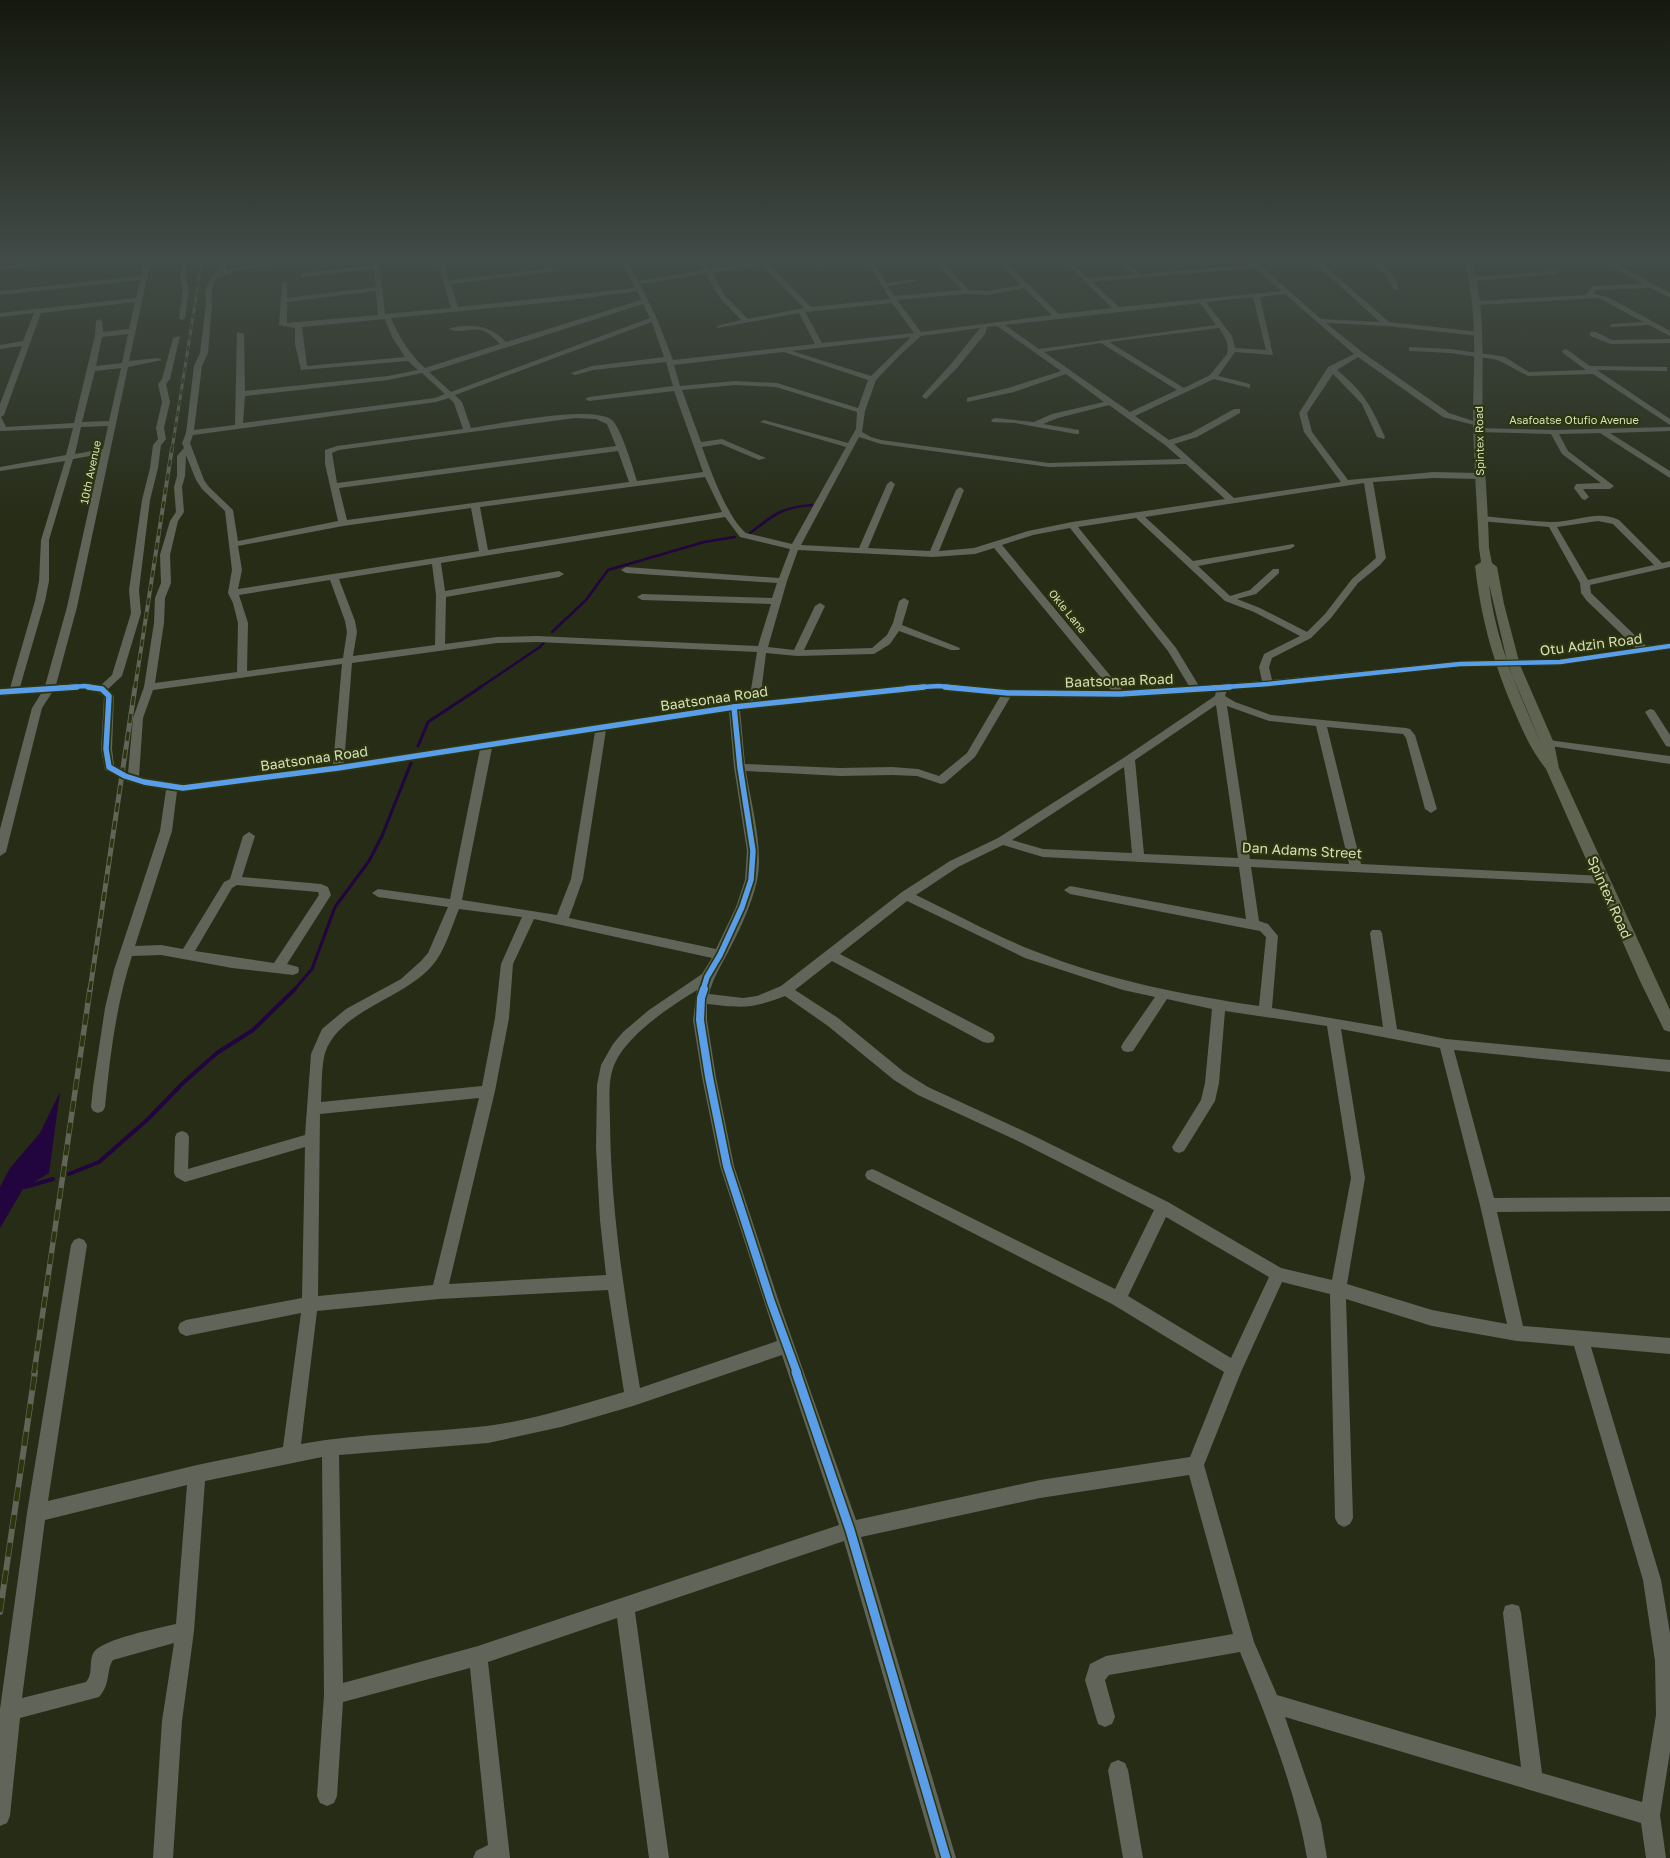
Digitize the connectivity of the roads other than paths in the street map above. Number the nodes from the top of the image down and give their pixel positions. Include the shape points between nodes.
1 (25, 347) edge
2 (97, 347) edge
3 (130, 347) edge
4 (175, 347) edge
5 (205, 347) edge
6 (240, 347) edge
7 (301, 347) edge
8 (402, 347) edge
9 (496, 347) edge
10 (580, 347) edge
11 (665, 347) edge
12 (813, 347) edge
13 (904, 347) edge
14 (970, 347) edge
15 (1033, 347) edge
16 (1067, 347) edge
17 (1111, 347) edge
18 (1231, 347) edge
19 (1268, 347) edge
20 (1350, 347) edge
21 (1478, 347) edge
22 (1412, 349) dead end
23 (783, 350) junction
24 (1232, 350) junction
25 (1040, 351) junction
26 (1566, 351) dead end
27 (1359, 354) junction
28 (1478, 355) junction
29 (410, 359) junction
30 (158, 360) dead end
31 (670, 361) junction
32 (126, 364) junction
33 (92, 369) junction
34 (1331, 369) junction
35 (1664, 369) dead end
36 (423, 370) junction
37 (1591, 370) junction
38 (1068, 371) junction
39 (575, 373) dead end
40 (1212, 377) junction
41 (872, 379) junction
42 (1247, 386) dead end
43 (677, 388) junction
44 (1182, 390) junction
45 (241, 394) junction
46 (451, 395) junction
47 (926, 397) dead end
48 (588, 399) dead end
49 (970, 400) dead end
50 (1112, 402) junction
51 (861, 411) junction
52 (1237, 411) dead end
53 (0, 415) edge
54 (1130, 415) junction
55 (0, 419) edge
56 (995, 420) dead end
57 (764, 422) dead end
58 (112, 423) junction
59 (1670, 423) edge
60 (1036, 424) junction
61 (77, 426) junction
62 (239, 427) junction
63 (1478, 427) junction
64 (467, 429) junction
65 (1670, 429) edge
66 (1, 430) edge
67 (1602, 431) junction
68 (1076, 432) dead end
69 (1554, 432) junction
70 (190, 433) junction
71 (858, 433) junction
72 (1381, 436) dead end
73 (1168, 444) junction
74 (698, 445) junction
75 (851, 446) junction
76 (621, 448) junction
77 (187, 449) junction
78 (106, 451) junction
79 (70, 456) junction
80 (762, 458) dead end
81 (1189, 460) junction
82 (0, 469) edge
83 (708, 474) junction
84 (1670, 475) edge
85 (1480, 476) junction
86 (1368, 480) junction
87 (634, 483) junction
88 (1346, 483) junction
89 (891, 484) dead end
90 (335, 486) junction
91 (960, 490) dead end
92 (1585, 497) dead end
93 (1231, 500) junction
94 (475, 506) junction
95 (727, 514) junction
96 (1137, 514) junction
97 (1483, 519) junction
98 (343, 523) junction
99 (1552, 524) junction
100 (1072, 525) junction
101 (234, 544) junction
102 (997, 544) junction
103 (795, 546) junction
104 (1290, 546) dead end
105 (862, 551) junction
106 (484, 554) junction
107 (933, 554) junction
108 (436, 562) junction
109 (1191, 564) junction
110 (1487, 564) junction
111 (1670, 564) edge
112 (1660, 566) junction
113 (626, 570) dead end
114 (1276, 571) dead end
115 (559, 574) dead end
116 (334, 578) junction
117 (782, 581) junction
118 (1585, 583) junction
119 (234, 594) junction
120 (441, 595) junction
121 (642, 597) dead end
122 (1228, 599) junction
123 (776, 601) junction
124 (904, 601) dead end
125 (820, 606) dead end
126 (898, 627) junction
127 (1308, 636) junction
128 (1670, 646) edge
129 (440, 647) junction
130 (955, 648) dead end
131 (762, 649) junction
132 (1644, 650) junction
133 (797, 652) junction
134 (347, 661) junction
135 (1514, 664) junction
136 (1501, 665) junction
137 (242, 675) junction
138 (1268, 684) junction
139 (148, 687) junction
140 (50, 688) junction
141 (1196, 688) junction
142 (102, 689) junction
143 (14, 691) junction
144 (0, 692) edge
145 (1221, 692) junction
146 (1008, 693) junction
147 (1120, 694) junction
148 (754, 705) junction
149 (734, 707) junction
150 (1650, 712) dead end
151 (1320, 722) junction
152 (601, 727) junction
153 (1548, 743) junction
154 (487, 744) junction
155 (1670, 744) edge
156 (1129, 759) junction
157 (1670, 760) edge
158 (740, 767) junction
159 (338, 768) junction
160 (1552, 768) junction
161 (133, 779) junction
162 (172, 788) junction
163 (1431, 809) dead end
164 (249, 836) dead end
165 (1002, 841) junction
166 (0, 852) edge
167 (1138, 857) junction
168 (1245, 862) junction
169 (1356, 867) junction
170 (1603, 880) junction
171 (235, 882) junction
172 (1070, 890) dead end
173 (378, 894) dead end
174 (906, 895) junction
175 (455, 904) junction
176 (530, 914) junction
177 (562, 920) junction
178 (1253, 923) junction
179 (1376, 933) dead end
180 (127, 951) junction
181 (188, 954) junction
182 (830, 954) junction
183 (720, 955) junction
184 (278, 968) junction
185 (293, 970) dead end
186 (707, 977) junction
187 (786, 990) junction
188 (1164, 993) junction
189 (701, 998) junction
190 (1218, 1005) junction
191 (1265, 1013) junction
192 (1333, 1022) junction
193 (1670, 1026) edge
194 (1392, 1033) junction
195 (988, 1038) dead end
196 (1446, 1044) junction
197 (1128, 1047) dead end
198 (1670, 1066) edge
199 (488, 1091) junction
200 (98, 1107) dead end
201 (313, 1108) junction
202 (182, 1137) dead end
203 (313, 1140) junction
204 (1179, 1147) dead end
205 (872, 1174) dead end
206 (1670, 1204) edge
207 (1488, 1205) junction
208 (1163, 1207) junction
209 (79, 1245) dead end
210 (1278, 1274) junction
211 (614, 1282) junction
212 (1338, 1290) junction
213 (439, 1292) junction
214 (1118, 1300) junction
215 (310, 1304) junction
216 (186, 1328) dead end
217 (1517, 1333) junction
218 (1580, 1337) junction
219 (786, 1346) junction
220 (1670, 1346) edge
221 (1234, 1369) junction
222 (633, 1398) junction
223 (330, 1447) junction
224 (291, 1454) junction
225 (1195, 1465) junction
226 (197, 1474) junction
227 (36, 1513) junction
228 (1344, 1518) dead end
229 (850, 1530) junction
230 (626, 1606) junction
231 (1512, 1614) dead end
232 (185, 1631) junction
233 (1245, 1642) junction
234 (478, 1656) junction
235 (334, 1695) junction
236 (1270, 1703) junction
237 (9, 1711) junction
238 (1105, 1717) dead end
239 (1118, 1770) dead end
240 (1533, 1780) junction
241 (327, 1796) dead end
242 (1650, 1815) junction
243 (0, 1816) edge
244 (494, 1856) edge
245 (163, 1858) edge
246 (659, 1858) edge
247 (946, 1858) edge
248 (1133, 1858) edge
249 (1318, 1858) edge
250 (1656, 1858) edge

1 - 53 street
2 - 33 street
3 - 32 street, 10th Avenue
4 - 142 street via 162,384 166,402 160,428 162,439 157,445 146,500 134,590 136,613 117,676
5 - 70 street via 198,366
6 - 45 street
7 - 29 street via 304,368
8 - 29 street
9 - 36 street
10 - 46 street
11 - 31 street
12 - 23 street
13 - 41 street
14 - 47 street
15 - 25 street
16 - 25 street
17 - 44 street
18 - 24 street
19 - 24 street via 1270,353
20 - 27 street, Asafoatse Otufio Avenue
21 - 28 main road, Spintex Road
22 - 28 street
23 - 31 street
23 - 41 street
24 - 40 street
25 - 38 street
26 - 37 street
27 - 34 street
27 - 63 street, Asafoatse Otufio Avenue via 1446,415
28 - 37 street via 1502,360 1528,374
28 - 63 main road, Spintex Road
29 - 36 street
30 - 32 street
31 - 39 street via 592,368
31 - 43 street
32 - 33 street
32 - 58 street, 10th Avenue
33 - 61 street
34 - 72 street via 1366,403
34 - 88 street via 1303,413 1303,419 1308,432
35 - 37 street
36 - 45 street via 388,378
36 - 46 street
37 - 59 street
38 - 49 street
38 - 50 street
40 - 42 street
40 - 44 street
41 - 51 street
43 - 48 street
43 - 51 street via 760,383
43 - 74 street
44 - 54 street
45 - 62 street
46 - 62 street via 422,403
46 - 64 street via 458,402
50 - 54 street
50 - 60 street
51 - 71 street via 862,423
52 - 73 street via 1194,435
54 - 73 street
55 - 66 street
56 - 60 street
57 - 75 street
58 - 61 street
58 - 78 street, 10th Avenue
60 - 68 street
61 - 66 street
61 - 79 street
62 - 70 street
63 - 69 street, Asafoatse Otufio Avenue
63 - 85 main road, Spintex Road
64 - 76 street via 591,416 611,422
64 - 90 street via 337,448 328,452 326,458
65 - 67 street, Asafoatse Otufio Avenue
67 - 69 street, Asafoatse Otufio Avenue
67 - 84 street
69 - 92 street via 1565,452 1610,486 1579,486
70 - 77 street
71 - 75 street
71 - 81 street via 881,442 1049,465
73 - 81 street
74 - 80 street via 722,442
74 - 83 street
75 - 103 street
76 - 87 street
76 - 90 street
77 - 101 street via 196,474 206,489 229,510
77 - 139 street via 181,456 180,512 174,521 165,555 166,583 160,598
78 - 79 street
78 - 140 street, 10th Avenue via 72,607
79 - 82 street
79 - 143 street via 45,540 44,581
81 - 93 street
83 - 87 street
83 - 95 street
85 - 86 street via 1434,475
85 - 97 main road, Spintex Road
86 - 88 street
86 - 127 street via 1382,558 1355,581
87 - 94 street
88 - 93 street
89 - 105 street
90 - 98 street
91 - 107 street
93 - 96 street
94 - 98 street
94 - 106 street
95 - 103 street via 743,535
95 - 106 street
96 - 100 street
96 - 109 street
97 - 99 street
97 - 110 main road, Spintex Road
98 - 101 street
99 - 112 street via 1610,519
99 - 118 street
100 - 102 street
100 - 141 street via 1172,650
101 - 119 street via 237,570
102 - 107 street via 976,551
102 - 147 street, Okle Lane
103 - 105 street
103 - 117 street
104 - 109 street
105 - 107 street
106 - 108 street
108 - 116 street
108 - 120 street
109 - 122 street
110 - 135 main road, Spintex Road via 1492,567
110 - 136 main road, Spintex Road via 1480,566 1485,603
111 - 112 street
112 - 118 street
113 - 117 street
114 - 122 street via 1253,592
115 - 120 street
116 - 119 street
116 - 134 street via 352,632
117 - 123 street
118 - 132 street via 1590,599
119 - 137 street via 244,618
120 - 129 street
121 - 123 street
122 - 127 street
123 - 131 street
124 - 126 street
125 - 133 street
126 - 130 street
126 - 133 street via 880,649 874,651
127 - 138 street via 1268,656 1264,667
128 - 132 street, Otu Adzin Road
129 - 131 street via 538,639
129 - 134 street
131 - 133 street
131 - 148 street
132 - 135 street, Otu Adzin Road via 1560,662
134 - 137 street
134 - 159 street
135 - 136 street, Baatsonaa Road
135 - 153 main road, Spintex Road
136 - 138 street, Baatsonaa Road via 1451,665
136 - 160 main road, Spintex Road via 1536,748
137 - 139 street
138 - 145 street, Baatsonaa Road
139 - 161 street via 138,718
140 - 142 street via 84,686
140 - 143 street
140 - 166 street, 10th Avenue via 37,708
141 - 145 street, Baatsonaa Road
141 - 147 street, Baatsonaa Road
142 - 161 street, Baatsonaa Road via 109,696 106,745 109,767
143 - 144 street
145 - 151 street via 1231,704 1260,716
145 - 156 street
145 - 168 street
146 - 147 street, Baatsonaa Road
146 - 148 street, Baatsonaa Road via 939,686 914,687
146 - 158 street via 971,755 941,780 918,773 892,771
148 - 149 street, Baatsonaa Road
149 - 152 street, Baatsonaa Road
149 - 158 street
150 - 155 street
151 - 163 street via 1410,734
151 - 169 street
152 - 154 street, Baatsonaa Road
152 - 177 street via 577,879
153 - 157 street
153 - 160 main road, Spintex Road
154 - 159 street, Baatsonaa Road
154 - 175 street
156 - 165 street
156 - 167 street
158 - 183 street via 753,851 751,880
159 - 162 street, Baatsonaa Road via 213,786
160 - 170 main road, Spintex Road
161 - 162 street, Baatsonaa Road
162 - 180 street via 166,831
164 - 171 street
165 - 167 street, Dan Adams Street via 1043,853
165 - 174 street via 954,864
167 - 168 street, Dan Adams Street
168 - 169 street, Dan Adams Street
168 - 178 street
169 - 170 street, Dan Adams Street
170 - 193 main road, Spintex Road
171 - 181 street via 228,885
171 - 184 street via 324,890 325,895
172 - 178 street
173 - 175 street
174 - 182 street
174 - 188 street via 1045,960
175 - 176 street
175 - 201 street via 426,964 406,982 351,1013 327,1033 318,1054
176 - 177 street
176 - 199 street via 507,964 502,1018
177 - 183 street
178 - 191 street via 1264,927 1272,936
179 - 194 street
180 - 181 street via 161,950
180 - 200 street via 113,997
181 - 184 street
182 - 187 street
182 - 195 street
183 - 186 street
184 - 185 street
186 - 189 street
186 - 211 street via 668,1002 618,1046 608,1061 604,1083 602,1155
187 - 189 street via 743,1003
187 - 208 street via 923,1091
188 - 190 street
188 - 197 street
189 - 219 street via 700,1020 727,1166
190 - 191 street
190 - 204 street via 1208,1102
191 - 192 street
192 - 194 street
192 - 212 street via 1358,1178
194 - 196 street
196 - 198 street
196 - 207 street
199 - 201 street
199 - 213 street
201 - 203 street
202 - 203 street via 181,1173 185,1176
203 - 215 street
205 - 214 street
206 - 207 street
207 - 217 street
208 - 210 street
208 - 214 street
209 - 227 street
210 - 212 street
210 - 221 street
211 - 213 street
211 - 222 street
212 - 217 street via 1432,1318
212 - 228 street
213 - 215 street
214 - 221 street
215 - 216 street
215 - 224 street
217 - 218 street
218 - 220 street
218 - 242 street via 1652,1580 1665,1661 1666,1715
219 - 222 street
219 - 229 street
221 - 225 street
222 - 223 street via 561,1419 488,1434
223 - 224 street
223 - 235 street
224 - 226 street
225 - 229 street via 1040,1489
225 - 233 street
226 - 227 street
226 - 232 street
227 - 237 street
229 - 230 street
229 - 247 street
230 - 234 street
230 - 246 street
231 - 240 street
232 - 237 street via 106,1653 101,1658 100,1678 92,1690
232 - 245 street via 172,1721
233 - 236 street
233 - 238 street via 1106,1666 1097,1671 1095,1680
234 - 235 street
234 - 244 street
235 - 241 street
236 - 240 street
236 - 249 street via 1311,1822
237 - 243 street
239 - 248 street
240 - 242 street
242 - 250 street

